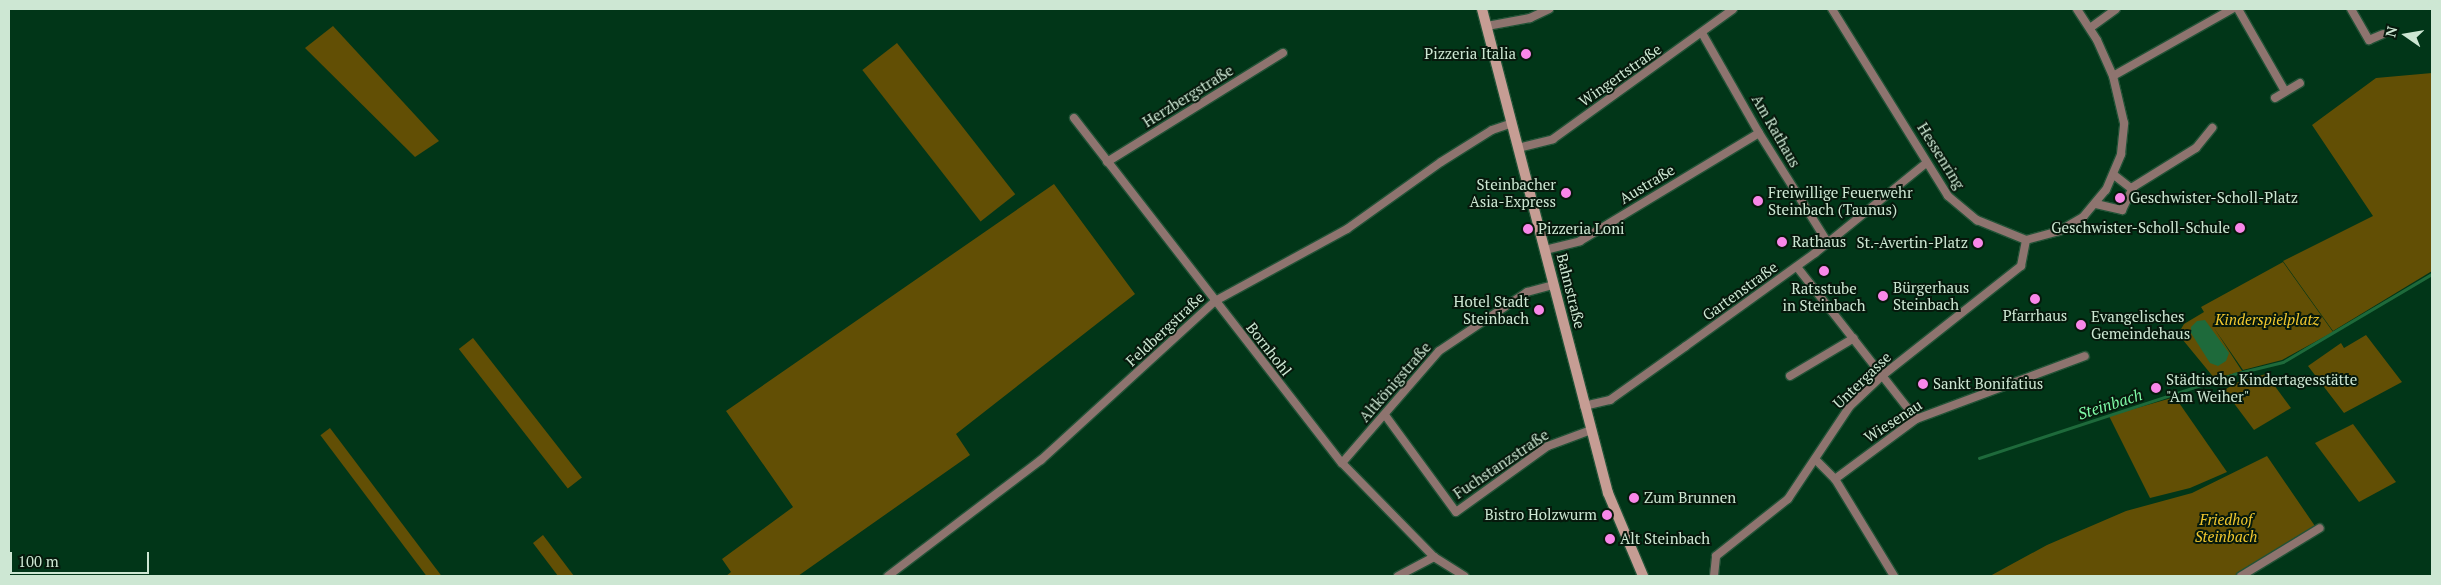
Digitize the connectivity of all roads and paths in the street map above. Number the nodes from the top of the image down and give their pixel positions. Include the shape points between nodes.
1 (1482, 9) edge
2 (1549, 9) edge
3 (1731, 9) edge
4 (1832, 9) edge
5 (2077, 9) edge
6 (2116, 9) edge
7 (2232, 9) edge
8 (2238, 9) edge
9 (2351, 9) edge
10 (1487, 26) junction
11 (2090, 28) junction
12 (1702, 33) junction
13 (2383, 34) dead end
14 (1283, 53) dead end
15 (2113, 76) junction
16 (2300, 83) dead end
17 (2285, 91) junction
18 (2275, 98) dead end
19 (1074, 118) dead end
20 (1512, 123) junction
21 (2212, 128) dead end
22 (1759, 133) junction
23 (1518, 148) junction
24 (1107, 162) junction
25 (1926, 163) junction
26 (2114, 175) junction
27 (2132, 189) junction
28 (2096, 204) junction
29 (2026, 240) junction
30 (1828, 243) junction
31 (1545, 250) junction
32 (1797, 267) junction
33 (1554, 285) junction
34 (1215, 301) junction
35 (1854, 338) junction
36 (2085, 356) dead end
37 (1883, 375) junction
38 (1790, 376) dead end
39 (1584, 406) junction
40 (1385, 415) junction
41 (1916, 420) junction
42 (1591, 430) junction
43 (1815, 459) junction
44 (1342, 463) junction
45 (1835, 479) junction
46 (2320, 528) dead end
47 (1434, 557) junction
48 (897, 574) edge
49 (888, 576) edge
50 (1398, 576) edge
51 (1464, 576) edge
52 (1643, 576) edge
53 (1714, 576) edge
54 (1894, 576) edge
55 (2241, 576) edge

1 - 10 main road, Bahnstraße
2 - 10 street via 1530,18
3 - 12 street, Wingertstraße
4 - 25 street, Hessenring
5 - 11 street
6 - 11 street
7 - 15 street
8 - 17 street
9 - 13 street via 2369,40
10 - 20 main road, Bahnstraße
11 - 15 street
12 - 22 street, Am Rathaus
12 - 23 street, Wingertstraße via 1553,139
14 - 24 street, Herzbergstraße
15 - 26 street via 2124,123 2121,154
16 - 17 street
17 - 18 street
19 - 24 street, Bornhohl
20 - 23 main road, Bahnstraße
20 - 34 street, Feldbergstraße via 1492,130 1441,162 1347,229
21 - 27 street via 2196,148
22 - 30 street, Am Rathaus
22 - 31 street, Austraße via 1580,241
23 - 31 main road, Bahnstraße
24 - 34 street, Bornhohl
25 - 29 street, Hessenring via 1948,196 1968,215
25 - 30 street, Gartenstraße
26 - 27 street
26 - 28 street
27 - 28 street via 2121,211
28 - 29 street via 2069,227
29 - 37 street, Untergasse via 2021,266
30 - 32 street, Gartenstraße
31 - 33 main road, Bahnstraße
32 - 35 street
32 - 39 street, Gartenstraße via 1610,400
33 - 39 main road, Bahnstraße
33 - 40 street, Altkönigstraße via 1527,292 1448,344
34 - 44 street, Bornhohl
34 - 48 street, Feldbergstraße via 1067,438
35 - 37 street
35 - 38 street
36 - 41 street, Wiesenau
37 - 41 street
37 - 43 street, Untergasse via 1850,406
39 - 42 main road, Bahnstraße
40 - 42 street, Fuchstanzstraße via 1456,512 1548,446
40 - 44 street, Altkönigstraße
41 - 45 street, Wiesenau
42 - 52 main road, Bahnstraße via 1608,493
43 - 45 street
43 - 53 street, Untergasse via 1788,499 1716,556
44 - 47 street, Bornhohl
45 - 54 street
46 - 55 street
47 - 50 street
47 - 51 street, Bornhohl
48 - 49 street, Feldbergstraße

